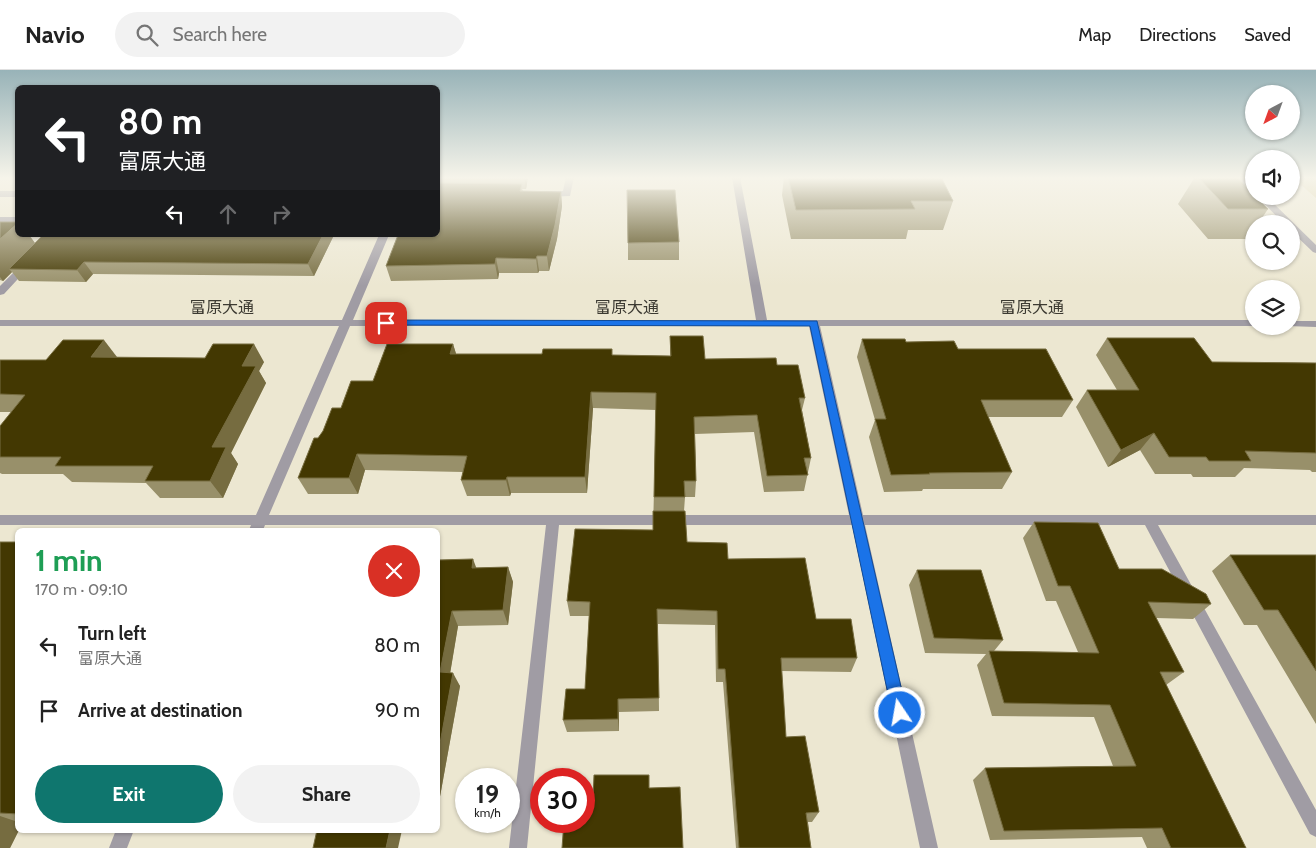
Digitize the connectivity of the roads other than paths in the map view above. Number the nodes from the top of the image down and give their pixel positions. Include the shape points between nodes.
1 (742, 213) edge
2 (0, 220) edge
3 (15, 220) edge
4 (1300, 235) edge
5 (383, 237) edge
6 (1316, 250) edge
7 (35, 256) edge
8 (0, 292) edge
9 (0, 323) edge
10 (347, 323) junction
11 (762, 323) junction
12 (814, 323) junction
13 (1245, 324) edge
14 (1300, 324) edge
15 (1316, 324) edge
16 (552, 519) junction
17 (1148, 519) junction
18 (858, 520) junction
19 (1316, 520) edge
20 (1, 521) edge
21 (258, 526) edge
22 (1309, 802) edge
23 (1316, 828) edge
24 (124, 833) edge
25 (118, 848) edge
26 (518, 848) edge
27 (929, 848) edge

1 - 11 street
2 - 3 street
4 - 6 street
5 - 10 street
7 - 8 street
9 - 10 street, 富原大通
10 - 11 street, 富原大通
10 - 21 street
11 - 12 street, 富原大通
12 - 13 street, 富原大通
12 - 18 street
14 - 15 street
16 - 18 street
16 - 21 street
16 - 26 street
17 - 18 street
17 - 19 street
17 - 22 street
18 - 27 street
20 - 21 street
22 - 23 street
24 - 25 street

